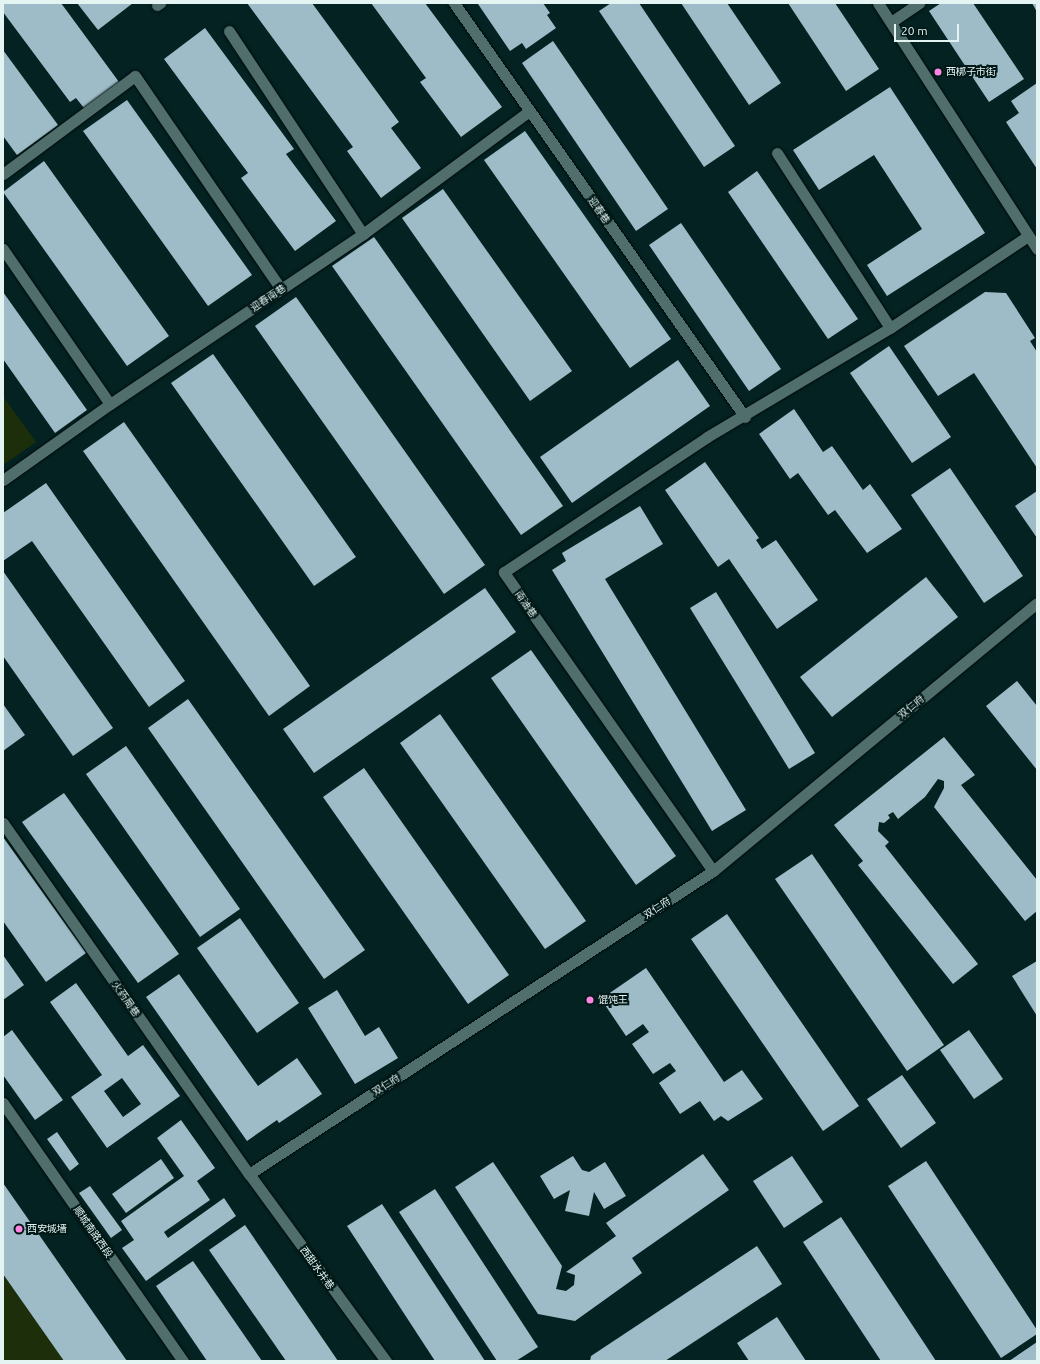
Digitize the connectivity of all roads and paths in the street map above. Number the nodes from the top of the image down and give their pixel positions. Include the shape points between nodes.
1 (454, 3) edge
2 (878, 3) edge
3 (919, 3) edge
4 (891, 22) junction
5 (228, 31) dead end
6 (529, 111) junction
7 (777, 153) dead end
8 (3, 174) edge
9 (364, 234) junction
10 (1028, 236) junction
11 (3, 249) edge
12 (1037, 249) edge
13 (281, 289) junction
14 (890, 328) junction
15 (110, 404) junction
16 (745, 417) junction
17 (3, 480) edge
18 (1037, 603) edge
19 (3, 823) edge
20 (713, 871) junction
21 (3, 1103) edge
22 (249, 1174) junction
23 (183, 1361) edge
24 (386, 1361) edge

1 - 6 street, 迎春巷
2 - 4 street
3 - 4 street
4 - 10 street
5 - 9 street
6 - 9 street, 迎春南巷
6 - 16 street, 迎春巷
7 - 14 street
8 - 13 street via 135,76
9 - 13 street, 迎春南巷
10 - 12 street
10 - 14 street
11 - 15 street
13 - 15 street, 迎春南巷
14 - 16 street
15 - 17 street, 迎春南巷
16 - 20 street, 南油巷 via 707,437 504,572
18 - 20 street, 双仁府
19 - 22 street, 火药局巷
20 - 22 street, 双仁府
21 - 23 street, 顺城南路西段
22 - 24 street, 西甜水井巷

